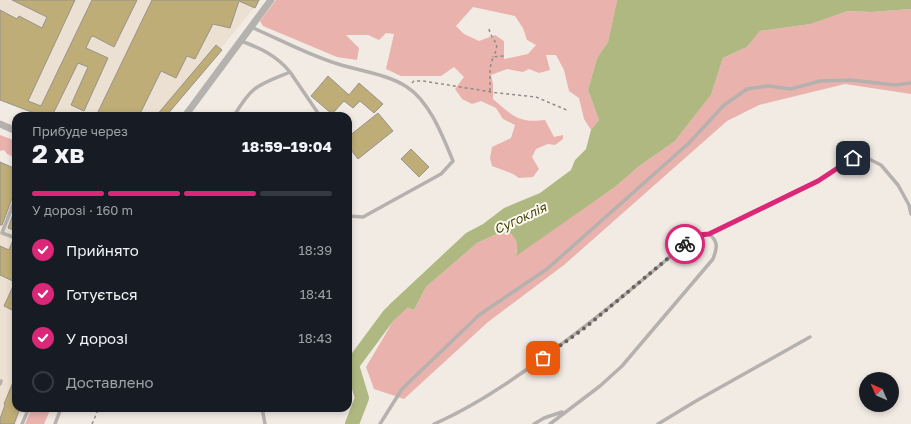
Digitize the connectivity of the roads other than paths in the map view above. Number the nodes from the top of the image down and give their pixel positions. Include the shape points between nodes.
1 (271, 0) edge
2 (250, 26) junction
3 (240, 40) junction
4 (290, 72) junction
5 (911, 84) edge
6 (188, 112) edge
7 (236, 112) edge
8 (317, 112) edge
9 (0, 124) edge
10 (12, 129) edge
11 (12, 207) edge
12 (911, 214) edge
13 (352, 216) edge
14 (709, 234) junction
15 (12, 236) edge
16 (810, 336) dead end
17 (26, 412) edge
18 (60, 412) edge
19 (263, 412) edge
20 (565, 412) junction
21 (22, 424) edge
22 (55, 424) edge
23 (265, 424) edge
24 (380, 424) edge
25 (434, 424) edge
26 (534, 424) edge
27 (550, 424) edge
28 (658, 424) edge

1 - 2 street
2 - 3 street
2 - 13 lane via 336,64 387,78 408,87 428,109 453,161 441,174 363,217
3 - 4 lane via 266,51
3 - 6 street
4 - 7 lane via 256,86 245,97
4 - 8 lane
5 - 24 lane via 895,85 850,80 820,81 791,89 768,86 747,89 724,105 689,143 547,269 479,315 402,389
9 - 10 street
11 - 15 lane via 2,232
12 - 14 lane via 898,185 880,165 868,158 853,158 818,181
14 - 20 lane via 715,239 717,247 713,258 622,366
14 - 25 lane via 699,235 686,243 586,327 521,374 461,412
16 - 28 lane
17 - 21 lane
18 - 22 lane
19 - 23 lane
20 - 26 lane
20 - 27 lane

